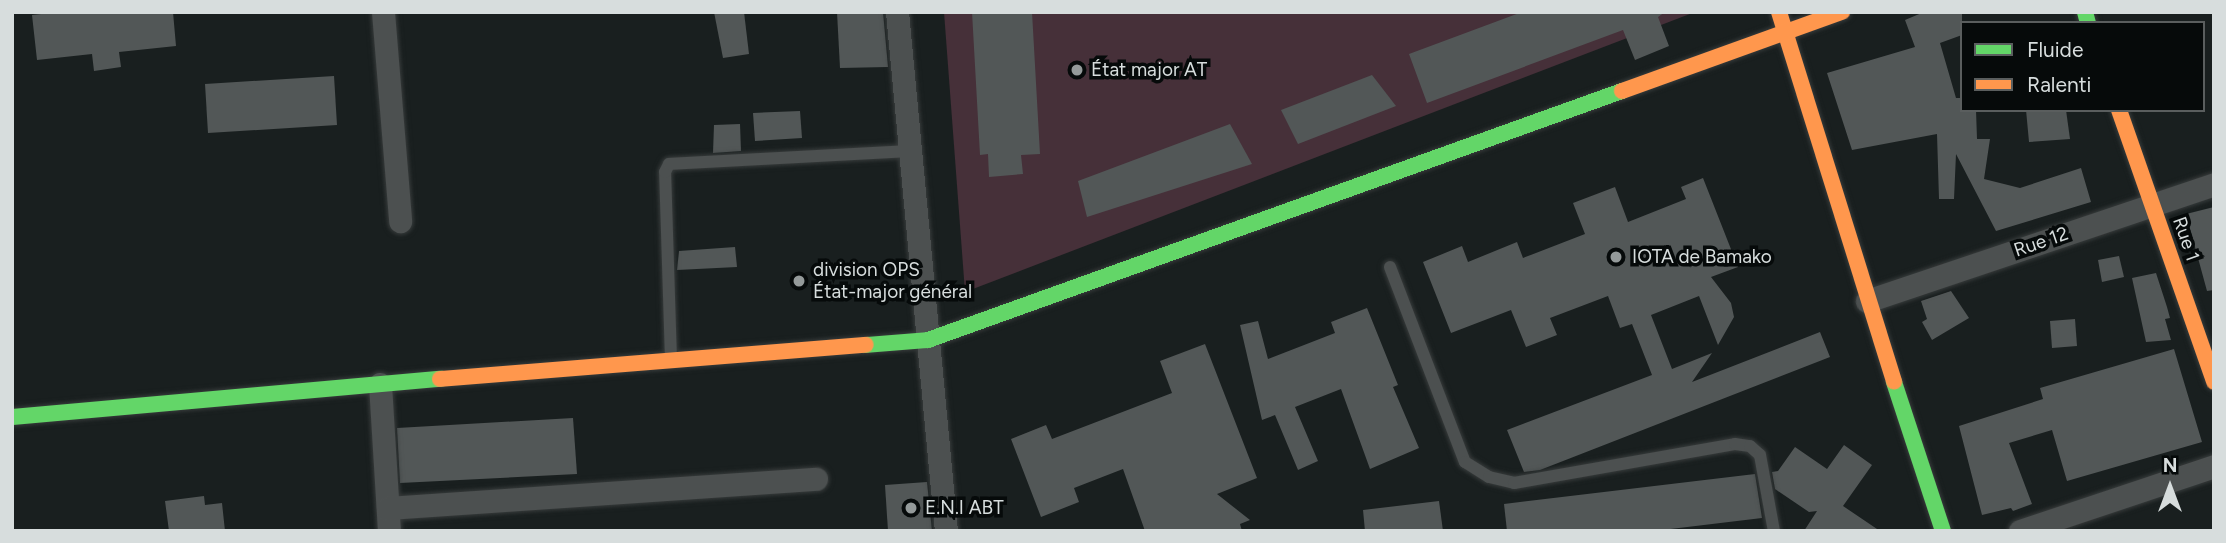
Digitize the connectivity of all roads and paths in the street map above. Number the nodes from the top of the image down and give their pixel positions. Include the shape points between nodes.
1 (383, 12) edge
2 (897, 12) edge
3 (1779, 12) edge
4 (1842, 12) edge
5 (1786, 31) junction
6 (2120, 112) edge
7 (908, 151) junction
8 (2214, 184) edge
9 (2152, 205) junction
10 (400, 221) dead end
11 (1390, 267) dead end
12 (1867, 301) junction
13 (928, 340) junction
14 (671, 360) junction
15 (2214, 382) edge
16 (380, 384) junction
17 (12, 417) edge
18 (2214, 466) edge
19 (816, 479) dead end
20 (389, 519) edge
21 (946, 531) edge
22 (1774, 531) edge
23 (1943, 531) edge
24 (2020, 531) edge

1 - 10 street
2 - 7 street
3 - 5 street
4 - 5 street
5 - 12 street
5 - 13 street
6 - 9 street, Rue 1
7 - 13 street
7 - 14 lane via 669,164 665,172
8 - 9 street, Rue 12
9 - 12 street, Rue 12
9 - 15 street, Rue 1
11 - 22 lane via 1465,462 1489,477 1514,483 1735,444 1750,446 1760,455
12 - 23 street
13 - 14 street
13 - 21 street
14 - 16 street
16 - 17 street
16 - 20 street
18 - 24 street
19 - 20 street

